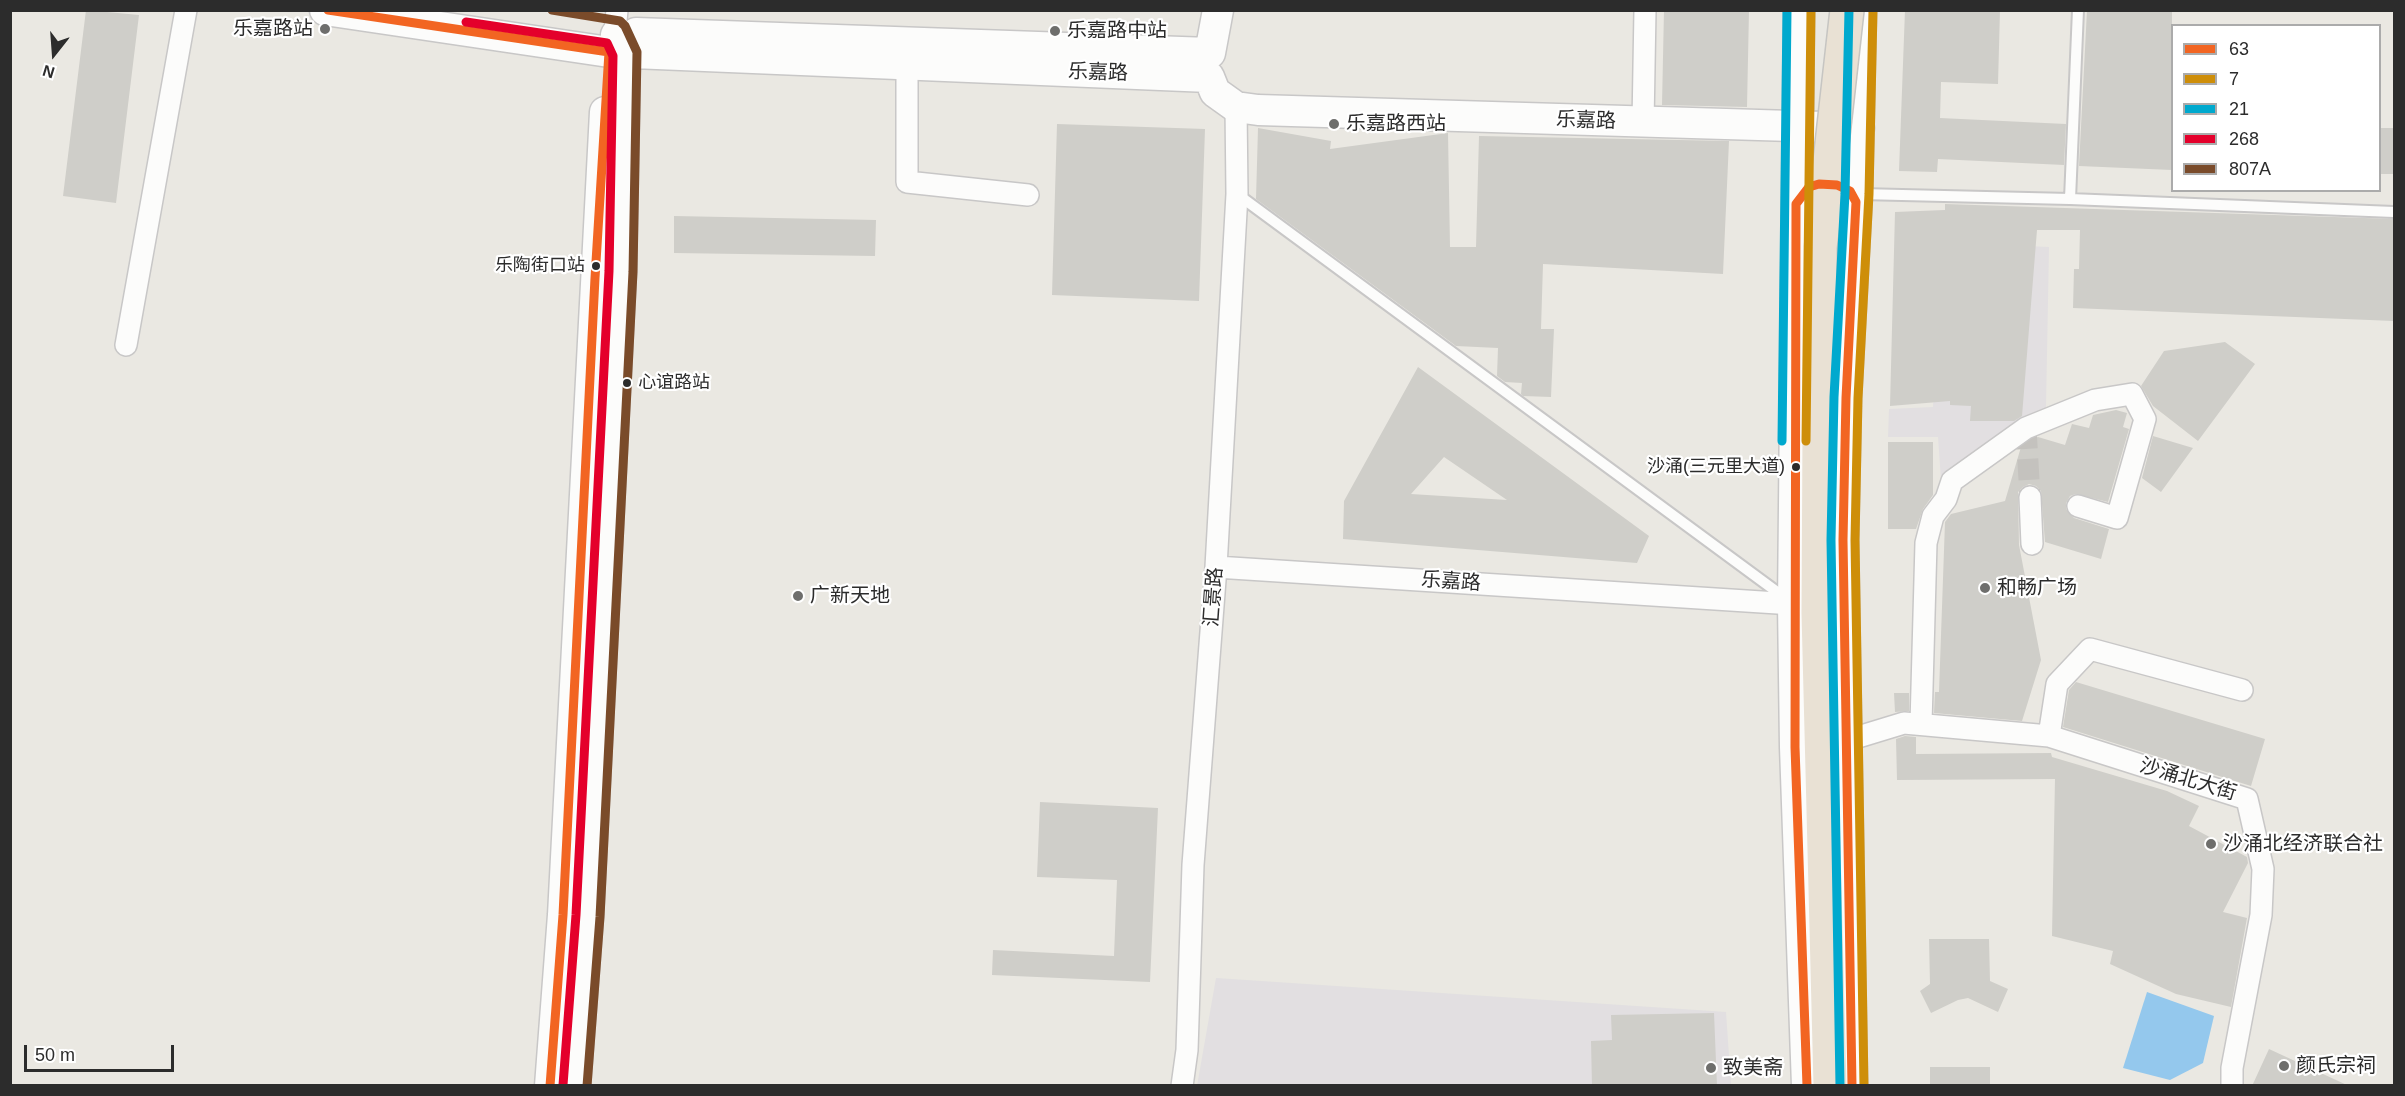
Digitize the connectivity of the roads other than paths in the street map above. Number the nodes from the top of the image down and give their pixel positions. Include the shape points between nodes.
1 (186, 10) edge
2 (325, 10) edge
3 (468, 10) edge
4 (1218, 10) edge
5 (1645, 10) edge
6 (1799, 10) edge
7 (1826, 10) edge
8 (1847, 10) edge
9 (1861, 10) edge
10 (2078, 10) edge
11 (616, 37) edge
12 (1209, 65) junction
13 (907, 66) junction
14 (1236, 107) junction
15 (1643, 123) junction
16 (1797, 127) junction
17 (1859, 128) junction
18 (1237, 194) junction
19 (1028, 195) dead end
20 (2070, 199) junction
21 (1833, 201) junction
22 (2394, 212) edge
23 (126, 345) dead end
24 (2030, 497) tunnel mouth
25 (2078, 506) dead end
26 (2032, 544) dead end
27 (1216, 567) junction
28 (1793, 604) junction
29 (2242, 690) dead end
30 (1921, 724) junction
31 (2049, 736) junction
32 (1845, 741) junction
33 (550, 1086) edge
34 (575, 1086) edge
35 (1182, 1086) edge
36 (1807, 1086) edge
37 (1830, 1086) edge
38 (1852, 1086) edge
39 (2232, 1086) edge

1 - 23 street
2 - 11 street, 乐嘉路
3 - 11 street, 乐嘉路
4 - 12 street
5 - 15 street
6 - 16 street
7 - 21 highway, bridge
8 - 21 highway, bridge
9 - 17 street
10 - 20 lane
11 - 12 street, 乐嘉路
11 - 13 street, 乐嘉路
11 - 33 street via 595,278 563,915
11 - 34 street via 621,271 588,915
12 - 13 street, 乐嘉路
12 - 14 street via 1215,92
13 - 19 street via 907,182
14 - 15 street, 乐嘉路
14 - 18 street, 汇景路
15 - 16 street, 乐嘉路
16 - 17 street, 乐嘉路
16 - 21 street
17 - 21 street
18 - 27 street, 汇景路
18 - 28 lane
20 - 21 lane
20 - 22 lane
21 - 28 street
21 - 32 street via 1844,471
21 - 37 highway via 1820,247 1818,530
24 - 26 street
25 - 30 street via 2117,518 2145,419 2132,394 2095,400 2026,428 1952,481 1946,499 1933,516 1926,543
27 - 28 street, 乐嘉路
27 - 35 street, 汇景路 via 1192,865 1187,1050
28 - 36 street
29 - 31 street via 2090,649 2057,684
30 - 31 street, 沙涌北大街
30 - 32 street, 沙涌北大街 via 1904,723
31 - 39 street, 沙涌北大街 via 2247,798 2263,869 2261,915 2232,1068
32 - 38 street

